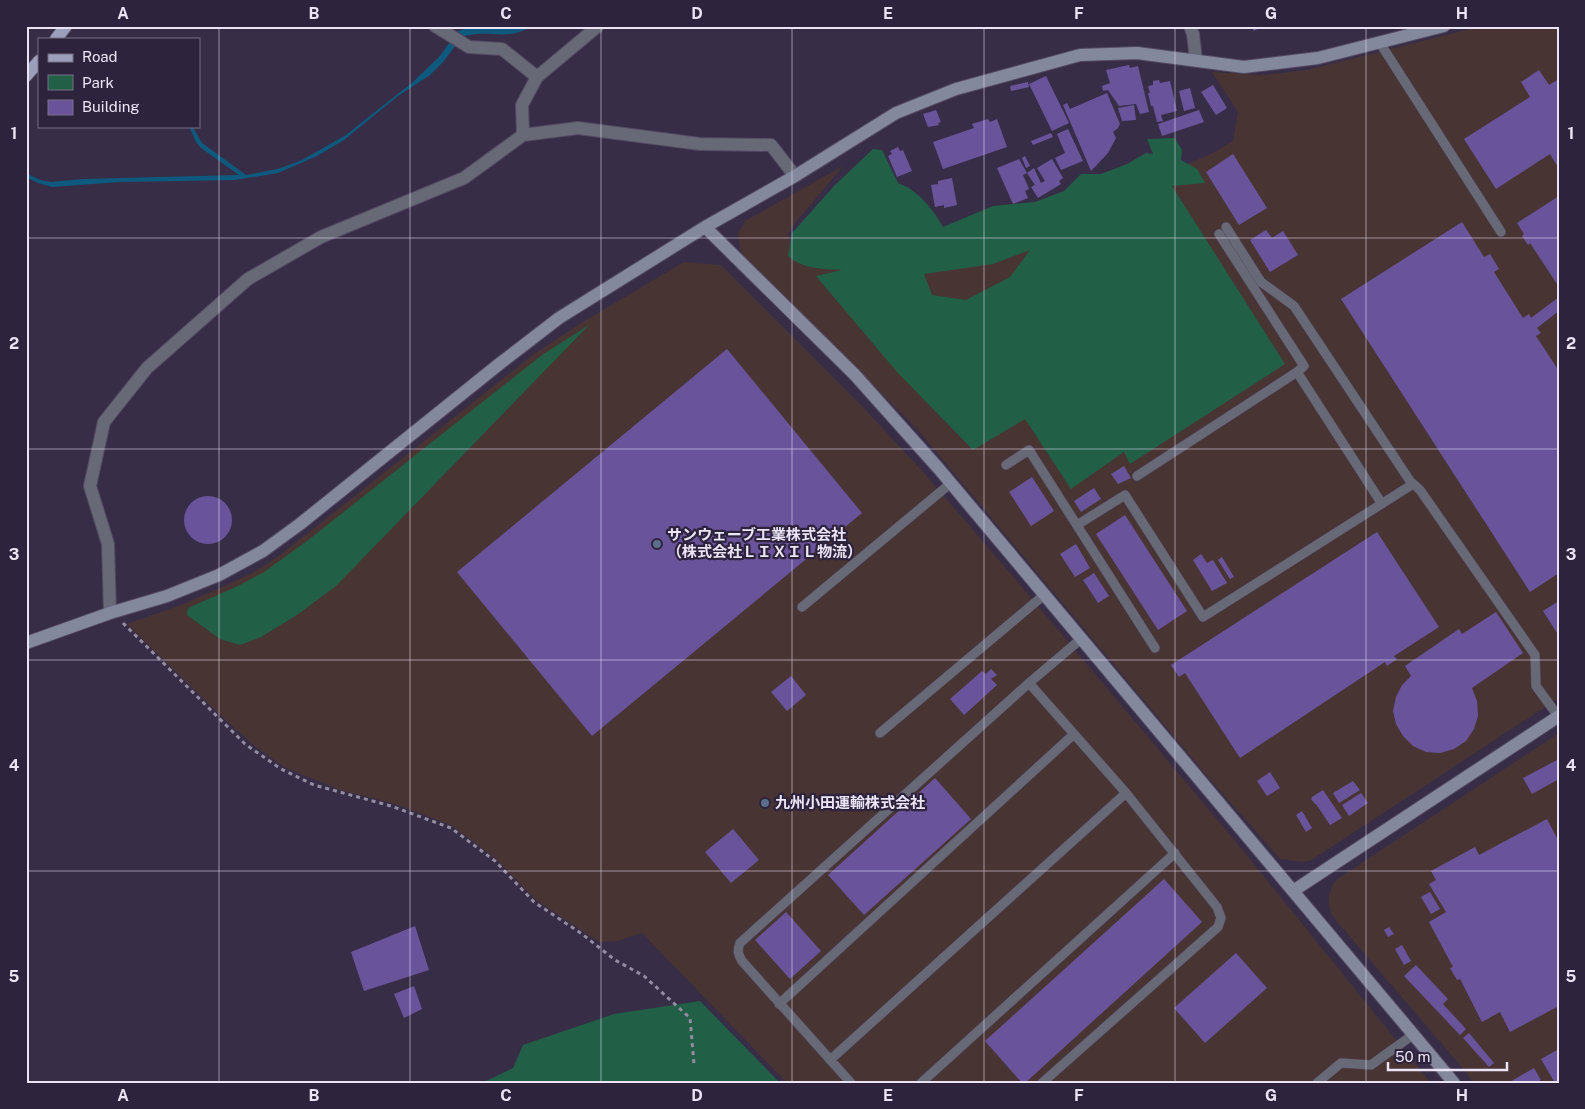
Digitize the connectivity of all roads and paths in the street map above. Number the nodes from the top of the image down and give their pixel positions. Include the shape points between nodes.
1 (435, 26) edge
2 (598, 26) edge
3 (1190, 26) edge
4 (1444, 26) edge
5 (66, 27) edge
6 (57, 38) edge
7 (1380, 43) junction
8 (1196, 60) junction
9 (38, 62) edge
10 (26, 76) edge
11 (537, 77) junction
12 (524, 135) junction
13 (795, 176) junction
14 (705, 227) junction
15 (1502, 232) dead end
16 (1297, 372) junction
17 (1006, 465) dead end
18 (1137, 476) dead end
19 (951, 483) junction
20 (1413, 484) junction
21 (1382, 504) junction
22 (1077, 525) junction
23 (1044, 594) junction
24 (802, 607) dead end
25 (110, 613) junction
26 (122, 622) dead end
27 (1081, 639) junction
28 (26, 643) edge
29 (1155, 648) dead end
30 (1029, 683) junction
31 (1559, 716) edge
32 (880, 733) dead end
33 (1074, 734) junction
34 (1126, 793) junction
35 (1175, 854) junction
36 (1294, 891) junction
37 (779, 1004) junction
38 (1414, 1034) junction
39 (830, 1060) junction
40 (694, 1064) dead end
41 (850, 1083) edge
42 (920, 1083) edge
43 (1042, 1083) edge
44 (1317, 1083) edge
45 (1454, 1083) edge

1 - 11 street via 469,46 502,49
2 - 11 street
3 - 8 street
4 - 7 street
5 - 6 main road
7 - 8 street via 1318,58 1244,67
7 - 15 lane
8 - 13 street via 1137,53 1080,55 956,89 896,113
9 - 10 main road
11 - 12 street via 522,105
12 - 13 street via 578,128 700,144 771,145
12 - 25 street via 464,178 321,237 248,280 147,368 104,422 90,486 108,544
13 - 14 street
14 - 19 street via 855,376
14 - 25 street via 559,318 263,550 219,575 167,596
16 - 18 lane
16 - 20 lane via 1304,366 1222,230 1261,282 1294,306
16 - 21 lane
17 - 22 lane via 1028,450
19 - 23 street
19 - 24 lane
20 - 21 lane
20 - 31 lane via 1535,656 1536,686
21 - 22 lane via 1203,617 1124,495
22 - 29 lane
23 - 27 street
23 - 32 lane
25 - 28 street
26 - 40 path via 245,744 281,769 314,785 391,806 451,828 495,861 534,902 615,960 644,976 690,1018
27 - 30 lane
27 - 36 street
30 - 33 lane
30 - 37 lane via 740,943 738,955
31 - 36 street
33 - 34 lane
33 - 37 lane
34 - 35 lane
34 - 39 lane
35 - 42 lane
35 - 43 lane via 1217,907 1221,918 1218,927
36 - 38 street
37 - 39 lane
38 - 44 lane via 1370,1065 1341,1062
38 - 45 street
39 - 41 lane

